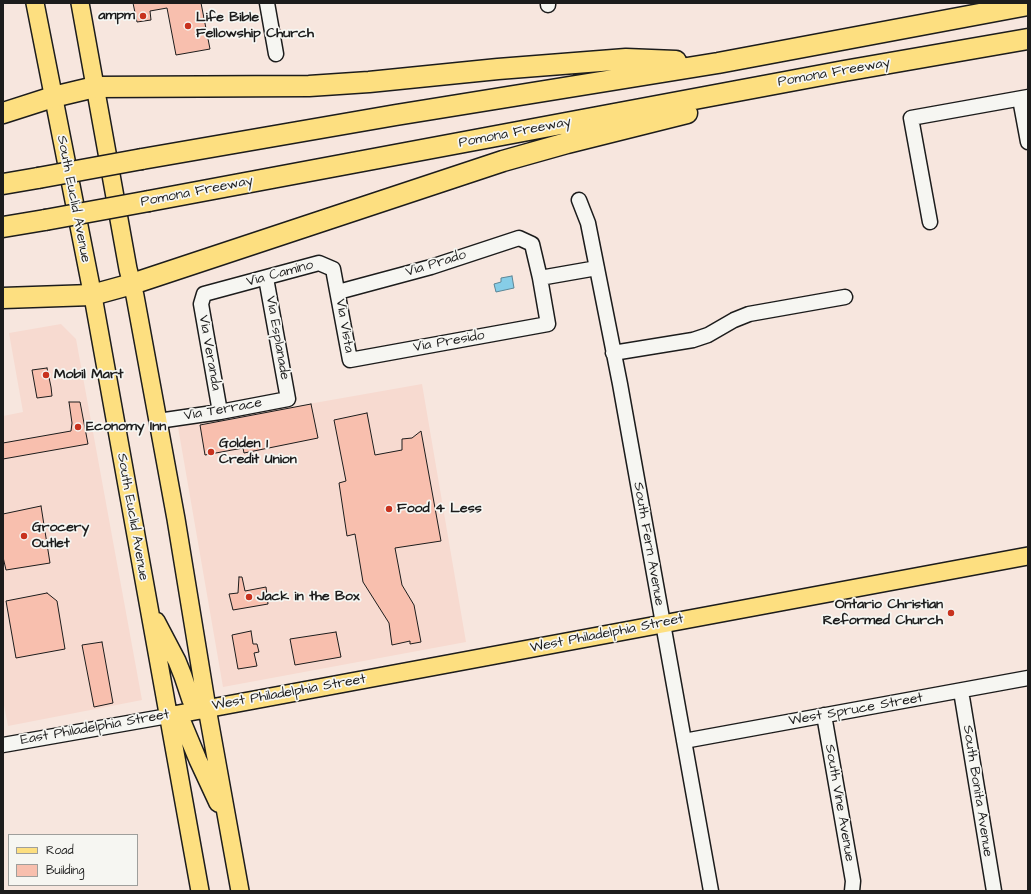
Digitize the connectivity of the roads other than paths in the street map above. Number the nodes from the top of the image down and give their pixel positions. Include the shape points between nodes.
1 (35, 3) edge
2 (80, 3) edge
3 (267, 3) edge
4 (1028, 5) edge
5 (1028, 39) edge
6 (276, 54) dead end
7 (718, 63) junction
8 (844, 71) junction
9 (95, 87) junction
10 (53, 97) junction
11 (1024, 98) edge
12 (3, 112) edge
13 (1028, 142) edge
14 (3, 184) edge
15 (579, 200) dead end
16 (930, 222) dead end
17 (3, 227) edge
18 (597, 268) junction
19 (266, 278) junction
20 (540, 278) junction
21 (132, 284) junction
22 (338, 292) junction
23 (204, 294) joint
24 (92, 295) junction
25 (845, 297) dead end
26 (3, 298) edge
27 (613, 353) junction
28 (350, 360) joint
29 (288, 399) joint
30 (220, 412) junction
31 (158, 421) junction
32 (1028, 556) edge
33 (145, 588) junction
34 (662, 623) junction
35 (1028, 678) edge
36 (961, 691) junction
37 (207, 708) junction
38 (186, 712) joint
39 (824, 715) junction
40 (168, 716) junction
41 (684, 741) junction
42 (3, 745) edge
43 (234, 855) junction
44 (200, 891) edge
45 (240, 891) edge
46 (711, 891) edge
47 (852, 891) edge
48 (994, 891) edge

1 - 10 main road, South Euclid Avenue
2 - 9 main road
3 - 6 street
4 - 7 highway
5 - 8 highway, Pomona Freeway
7 - 9 highway via 626,59 309,86
7 - 14 highway, bridge via 396,115
8 - 17 highway, Pomona Freeway, bridge
8 - 21 highway via 503,161
9 - 10 highway
9 - 21 main road
10 - 12 highway
10 - 24 main road, South Euclid Avenue
11 - 13 street
11 - 16 street via 911,118
15 - 18 street, South Fern Avenue via 588,223
18 - 20 street
18 - 27 street, South Fern Avenue
19 - 22 street, Via Camino via 319,263 333,269
19 - 23 street, Via Camino
19 - 29 street, Via Esplanade
20 - 22 street, Via Prado via 532,244 519,238 431,267
20 - 28 street, Via Presido via 548,324
21 - 24 highway
21 - 31 main road
22 - 28 street, Via Vista
23 - 30 street, Via Veranda via 201,304
24 - 26 highway
24 - 33 main road, South Euclid Avenue
25 - 27 street via 749,314 693,340
27 - 34 street, South Fern Avenue
29 - 30 street, Via Terrace
30 - 31 street, Via Terrace
31 - 37 main road
32 - 34 main road, West Philadelphia Street
33 - 37 main road via 155,619 177,661 189,698
33 - 40 main road, South Euclid Avenue
34 - 37 main road, West Philadelphia Street
34 - 41 street, South Fern Avenue
35 - 36 street, West Spruce Street
36 - 39 street, West Spruce Street
36 - 48 street, South Bonita Avenue
37 - 38 main road, West Philadelphia Street
37 - 43 main road
38 - 40 main road, East Philadelphia Street
39 - 41 street, West Spruce Street
39 - 47 street, South Vine Avenue via 853,881
40 - 42 street, East Philadelphia Street
40 - 43 main road via 178,719 186,728 219,804
40 - 44 main road, South Euclid Avenue
41 - 46 street, South Fern Avenue
43 - 45 main road

